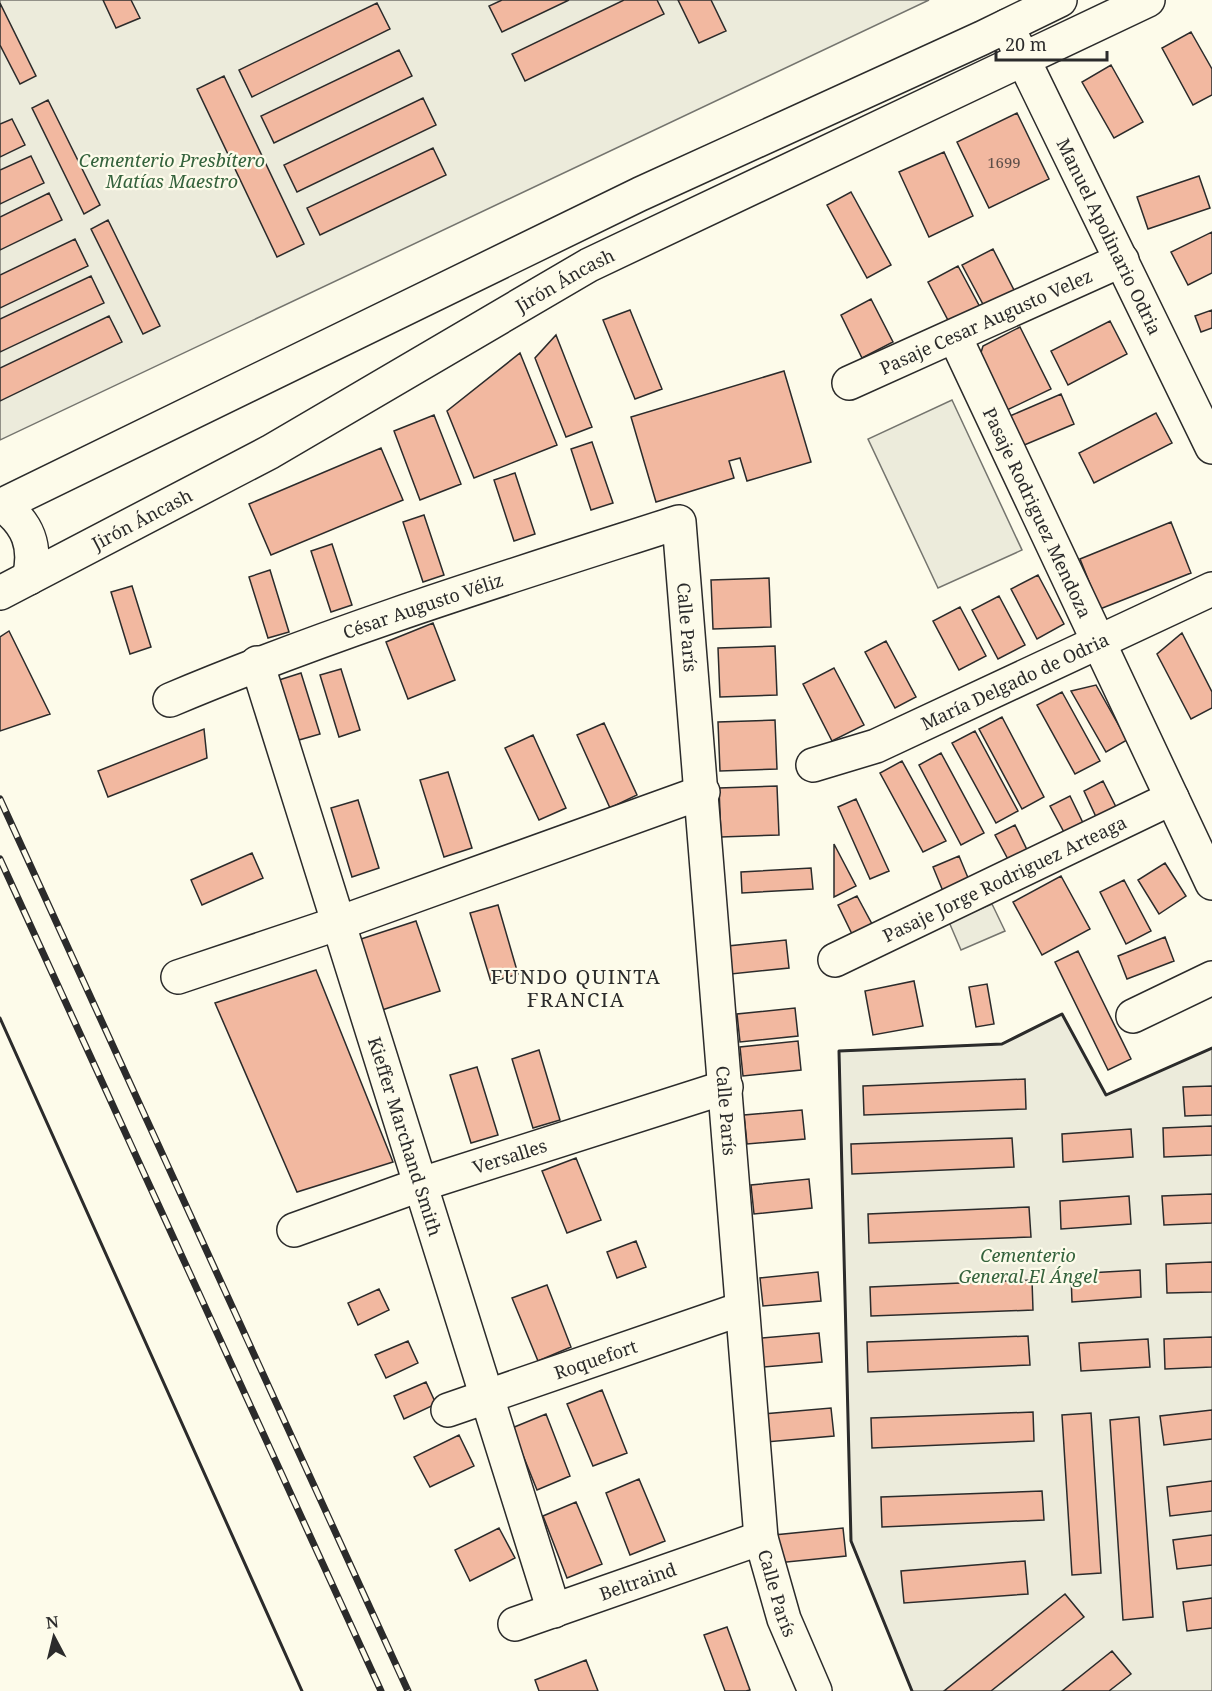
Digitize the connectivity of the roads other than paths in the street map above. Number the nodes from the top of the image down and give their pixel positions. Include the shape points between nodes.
1 (1060, 0) edge
2 (1148, 0) edge
3 (1007, 26) junction
4 (1022, 60) junction
5 (1122, 260) junction
6 (956, 337) junction
7 (849, 383) dead end
8 (1204, 406) edge
9 (1212, 447) edge
10 (1, 505) edge
11 (679, 522) joint
12 (29, 578) junction
13 (1212, 589) edge
14 (0, 593) edge
15 (1099, 643) junction
16 (257, 663) junction
17 (170, 700) dead end
18 (813, 765) dead end
19 (703, 792) junction
20 (1172, 798) junction
21 (1212, 884) edge
22 (339, 923) junction
23 (835, 960) dead end
24 (178, 977) dead end
25 (1212, 978) edge
26 (1132, 1016) dead end
27 (726, 1087) junction
28 (422, 1184) junction
29 (294, 1230) dead end
30 (741, 1309) junction
31 (487, 1395) junction
32 (448, 1410) dead end
33 (761, 1538) junction
34 (554, 1611) junction
35 (515, 1624) dead end
36 (814, 1691) edge

1 - 3 street
2 - 4 street, Jirón Áncash
3 - 4 street, Manuel Apolinario Odria
3 - 10 street via 640,194
4 - 5 street, Manuel Apolinario Odria
4 - 12 street, Jirón Áncash via 589,265 270,452
5 - 6 street, Pasaje Cesar Augusto Velez
5 - 8 street, Manuel Apolinario Odria
6 - 7 street, Pasaje Cesar Augusto Velez
6 - 15 street, Pasaje Rodriguez Mendoza
8 - 9 street, Manuel Apolinario Odria
10 - 12 street via 17,517 28,534 33,563
11 - 16 street, César Augusto Véliz
11 - 19 street, Calle París
12 - 14 street, Jirón Áncash
13 - 15 street, María Delgado de Odria
15 - 18 street, María Delgado de Odria via 876,746
15 - 20 street, Pasaje Rodriguez Mendoza
16 - 17 street, César Augusto Véliz
16 - 22 street, Kieffer Marchand Smith
19 - 22 street
19 - 27 street, Calle París
20 - 21 street, Pasaje Rodriguez Mendoza
20 - 23 street, Pasaje Jorge Rodriguez Arteaga
22 - 24 street
22 - 28 street, Kieffer Marchand Smith
25 - 26 street
27 - 28 street, Versalles
27 - 30 street, Calle París
28 - 29 street, Versalles
28 - 31 street, Kieffer Marchand Smith
30 - 31 street, Roquefort
30 - 33 street, Calle París
31 - 32 street, Roquefort
31 - 34 street, Kieffer Marchand Smith
33 - 34 street, Beltraind
33 - 36 street, Calle París via 784,1619
34 - 35 street, Beltraind

